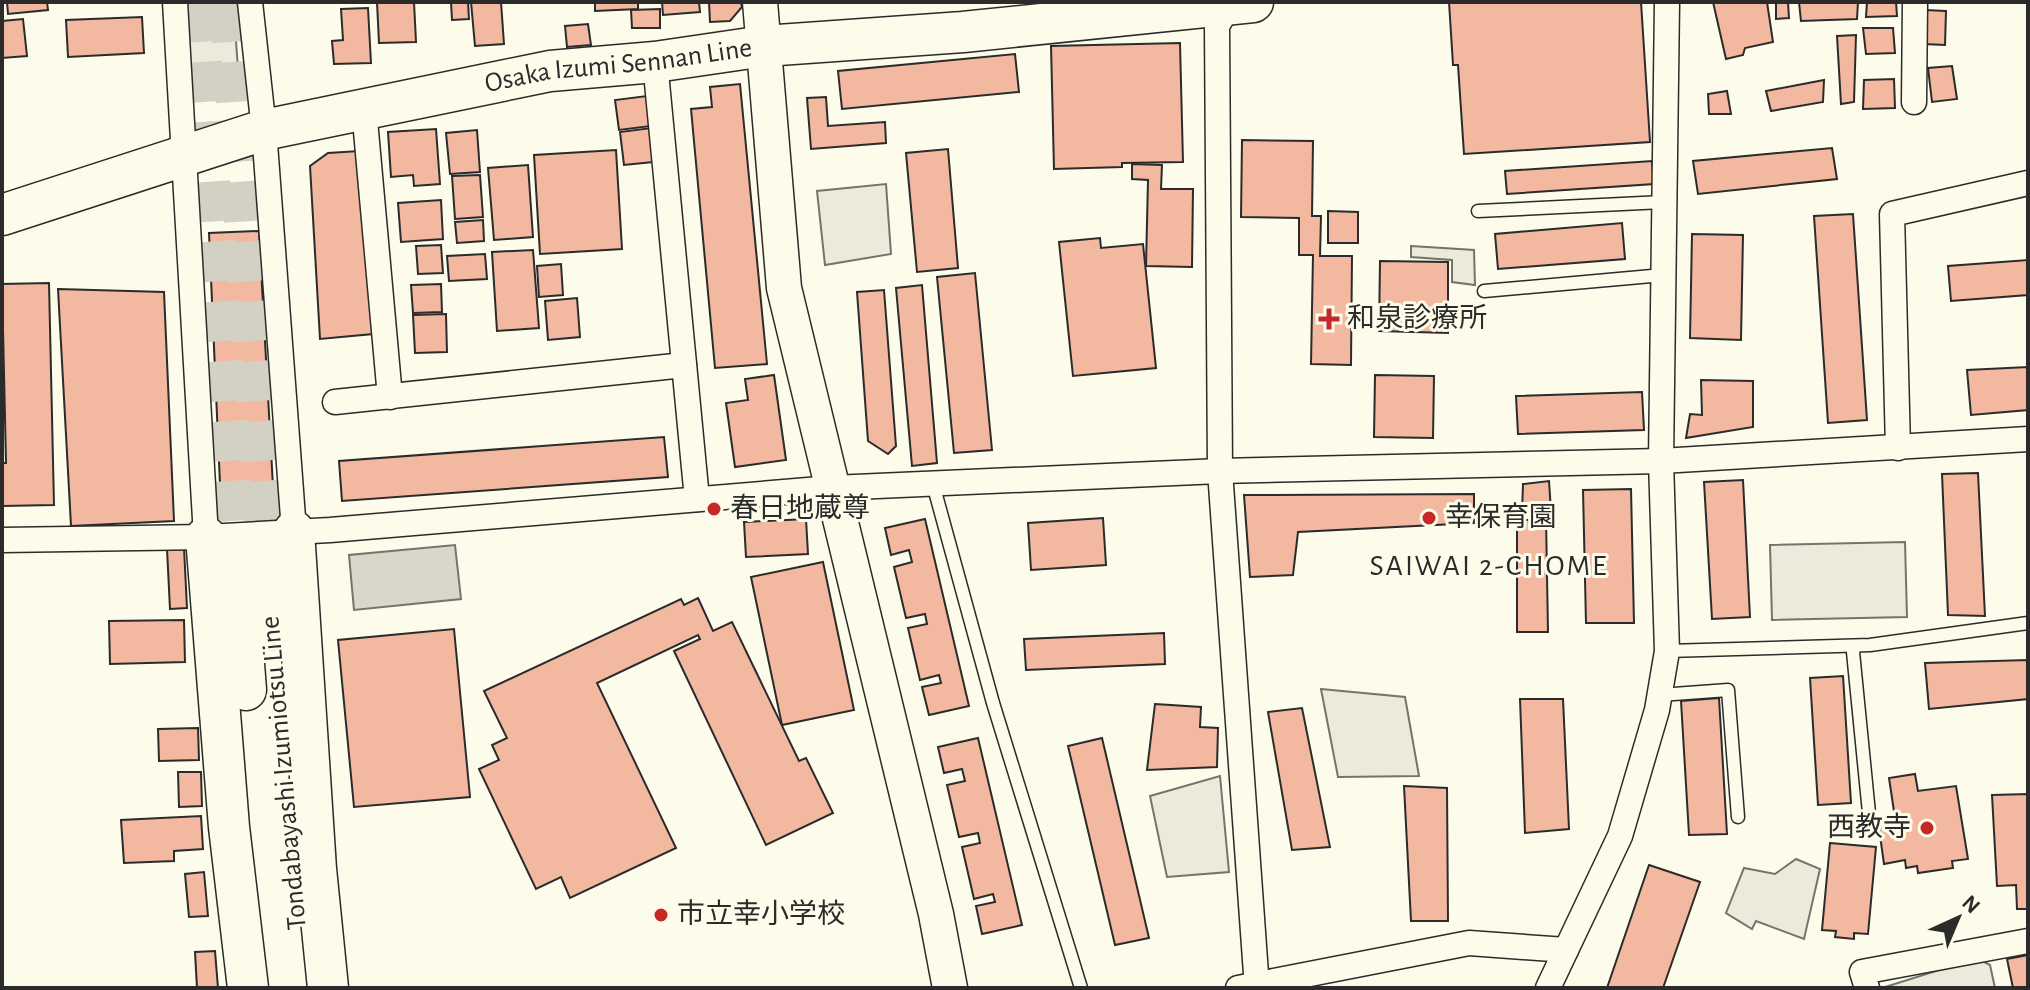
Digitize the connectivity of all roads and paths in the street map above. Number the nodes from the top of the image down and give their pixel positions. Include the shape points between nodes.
1 (175, 2) edge
2 (250, 2) edge
3 (760, 2) edge
4 (1667, 2) edge
5 (1915, 2) edge
6 (1238, 3) edge
7 (1038, 13) edge
8 (764, 46) junction
9 (655, 62) junction
10 (1914, 102) dead end
11 (364, 109) junction
12 (264, 130) junction
13 (184, 154) junction
14 (2028, 183) edge
15 (1663, 202) junction
16 (1478, 211) dead end
17 (2, 215) edge
18 (1663, 275) junction
19 (1484, 291) dead end
20 (684, 365) junction
21 (390, 397) junction
22 (335, 402) dead end
23 (2028, 439) edge
24 (1898, 448) junction
25 (1661, 461) junction
26 (1220, 471) junction
27 (933, 484) junction
28 (832, 488) junction
29 (697, 499) junction
30 (2, 540) edge
31 (251, 546) junction
32 (2028, 623) edge
33 (1855, 646) junction
34 (1667, 651) junction
35 (1660, 695) junction
36 (1869, 813) dead end
37 (1738, 817) dead end
38 (2028, 941) edge
39 (1566, 950) junction
40 (1251, 987) edge
41 (248, 988) edge
42 (274, 988) edge
43 (305, 988) edge
44 (328, 988) edge
45 (950, 988) edge
46 (1081, 988) edge
47 (1548, 988) edge
48 (1867, 988) edge

1 - 13 street
2 - 12 street
3 - 8 street
4 - 15 street
5 - 10 street
6 - 7 main road, Osaka Izumi Sennan Line
6 - 26 street via 1217,26
7 - 8 main road, Osaka Izumi Sennan Line
8 - 9 main road, Osaka Izumi Sennan Line
8 - 28 street via 784,288
9 - 11 main road, Osaka Izumi Sennan Line via 550,71
9 - 20 street
11 - 12 main road, Osaka Izumi Sennan Line
11 - 21 street
12 - 13 main road, Osaka Izumi Sennan Line
12 - 31 street
13 - 17 main road, Osaka Izumi Sennan Line
13 - 31 street
14 - 24 street via 1892,214
15 - 16 lane
15 - 18 street
18 - 19 lane
18 - 25 street
20 - 21 street
20 - 29 street
21 - 22 street
23 - 24 street
24 - 25 street
25 - 26 street
25 - 34 street
26 - 27 street
26 - 40 street
27 - 28 street
27 - 46 lane via 993,703
28 - 29 street
28 - 45 street
29 - 31 street
30 - 31 street
31 - 41 main road via 229,827
31 - 42 main road, Tondabayashi Izumiotsu Line via 264,928
31 - 43 main road, Tondabayashi Izumiotsu Line
31 - 44 main road via 316,869
32 - 33 lane
33 - 34 lane
33 - 36 lane
34 - 35 street
35 - 37 lane via 1728,690
35 - 39 street via 1620,836
38 - 48 street via 1862,972
39 - 40 street via 1469,943
39 - 47 street

